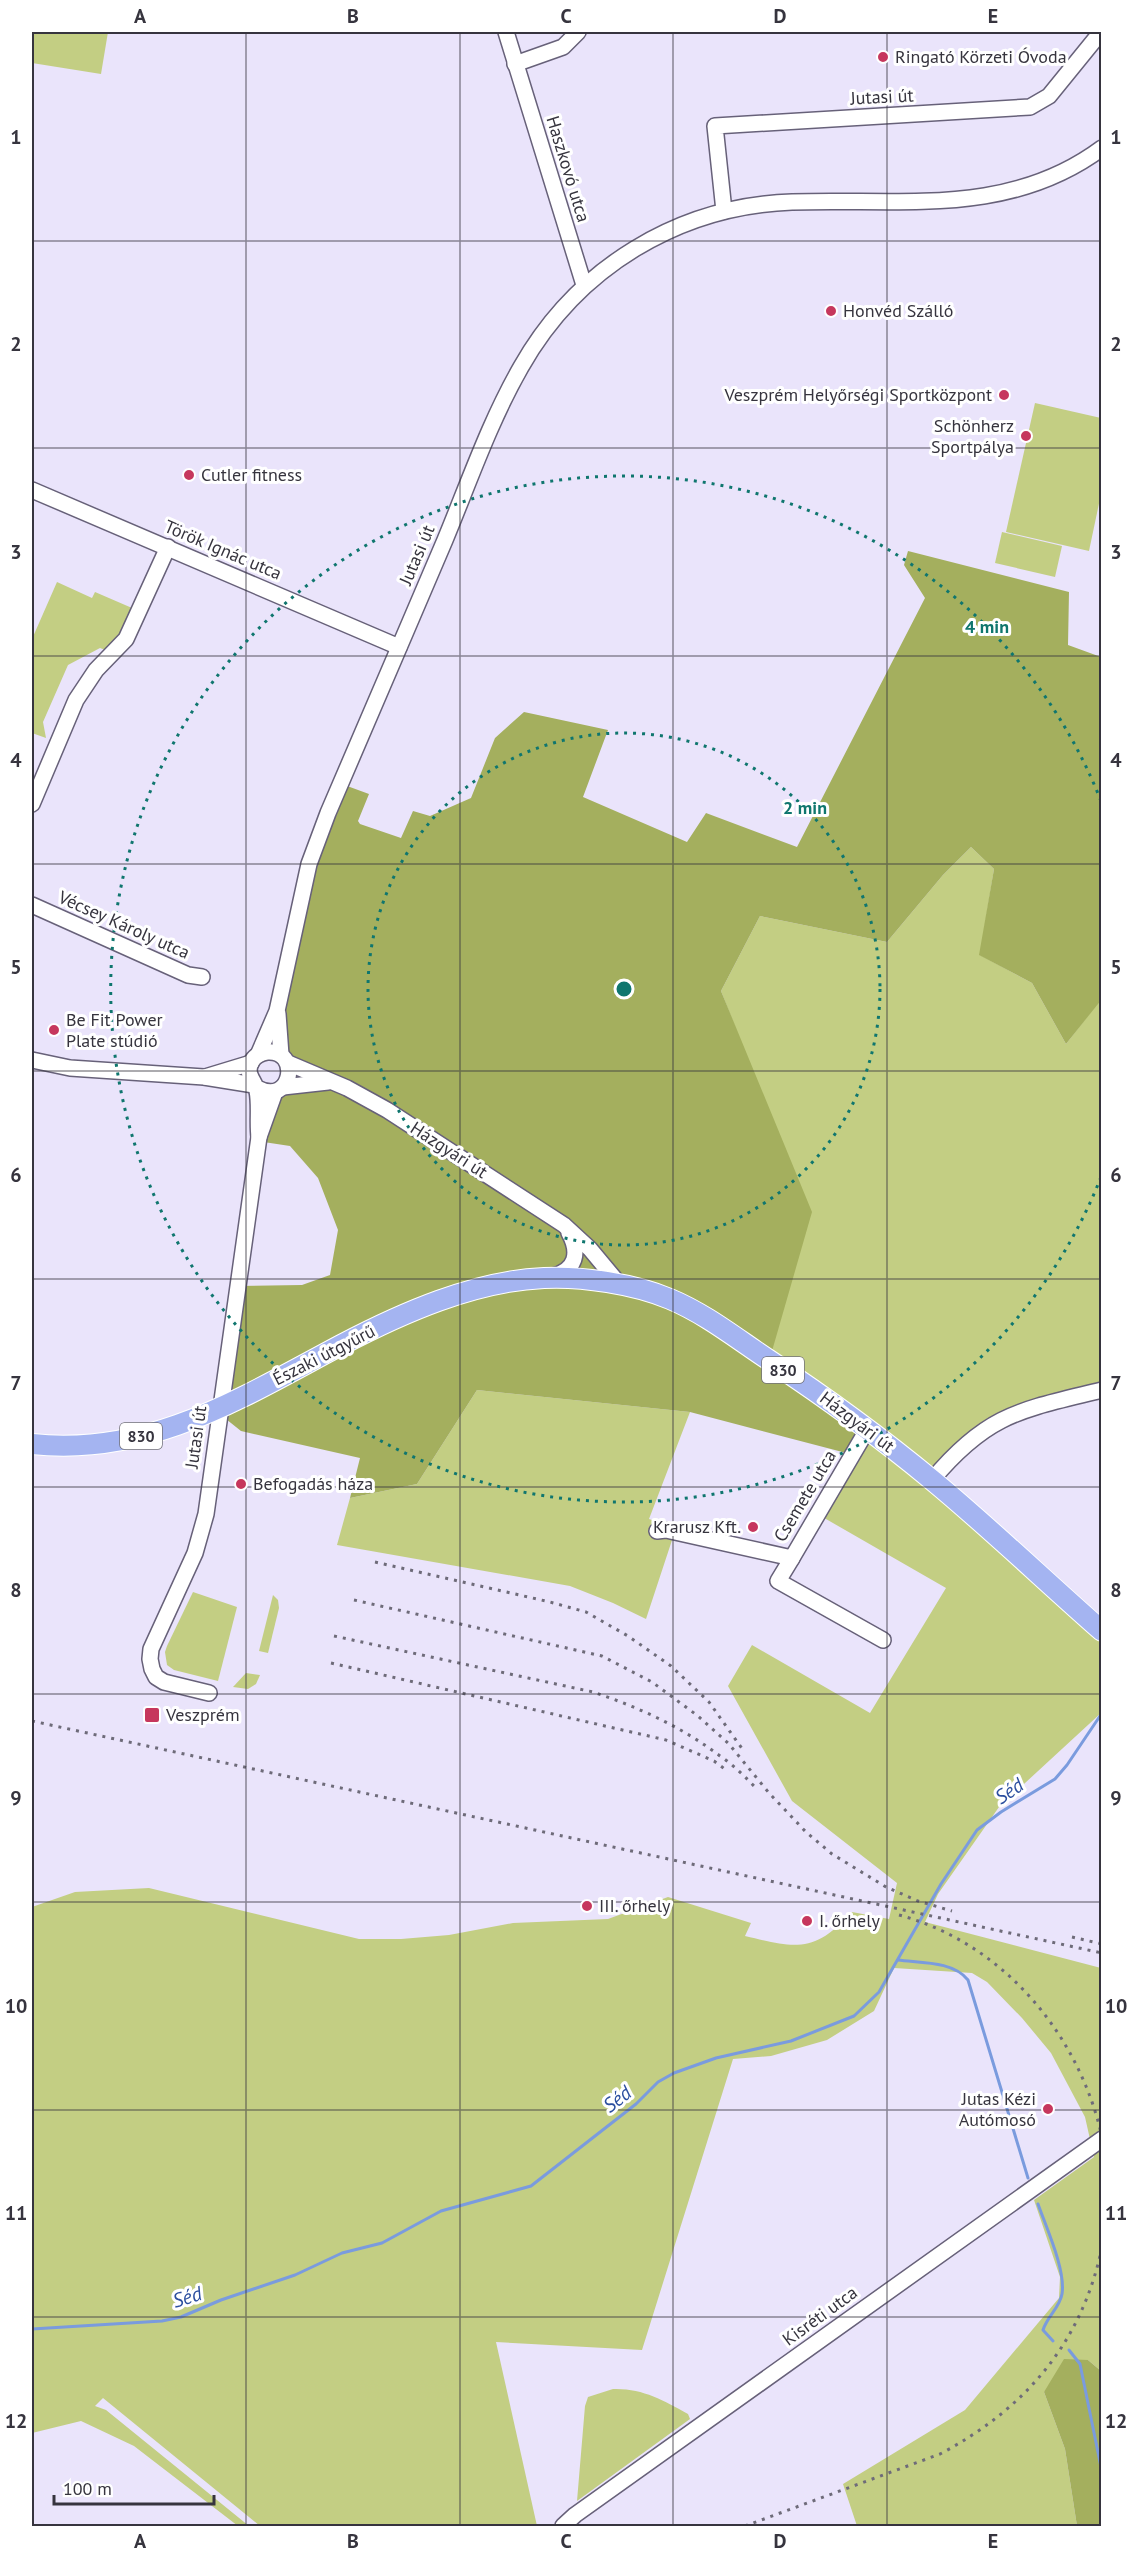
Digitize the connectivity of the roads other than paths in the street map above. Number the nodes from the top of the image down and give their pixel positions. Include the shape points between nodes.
1 (506, 32) edge
2 (578, 32) edge
3 (1101, 32) edge
4 (515, 64) junction
5 (1101, 148) edge
6 (724, 211) junction
7 (584, 285) junction
8 (32, 490) edge
9 (168, 547) junction
10 (399, 647) junction
11 (32, 804) edge
12 (32, 905) edge
13 (201, 977) dead end
14 (277, 1011) junction
15 (32, 1059) edge
16 (254, 1059) junction
17 (284, 1059) junction
18 (204, 1077) junction
19 (331, 1082) junction
20 (255, 1087) junction
21 (279, 1089) junction
22 (259, 1137) junction
23 (564, 1225) junction
24 (546, 1278) junction
25 (620, 1286) junction
26 (1101, 1390) edge
27 (220, 1410) junction
28 (867, 1430) junction
29 (32, 1444) edge
30 (932, 1480) junction
31 (657, 1531) dead end
32 (792, 1558) junction
33 (1101, 1631) edge
34 (883, 1640) dead end
35 (209, 1693) dead end
36 (1101, 2139) edge
37 (563, 2526) edge

1 - 4 street, Haszkovó utca
2 - 4 street via 563,47
3 - 6 street, Jutasi út via 1048,96 1030,107 715,126
4 - 7 street, Haszkovó utca
5 - 6 street, Jutasi út via 1039,181 971,199 937,203 791,202
6 - 7 street, Jutasi út via 661,233
7 - 10 street, Jutasi út via 541,335 507,392
8 - 9 street, Török Ignác utca
9 - 10 street, Török Ignác utca
9 - 11 street via 126,639 96,670 76,700
10 - 14 street, Jutasi út via 309,864
12 - 13 street, Vécsey Károly utca via 188,975
14 - 16 street, Jutasi út
14 - 17 street, Jutasi út
15 - 18 street via 70,1068
16 - 17 street via 270,1052
16 - 18 street
16 - 20 street, Jutasi út via 249,1074
17 - 19 street, Házgyári út
17 - 21 street, Jutasi út via 289,1074
18 - 20 street
19 - 21 street
19 - 23 street, Házgyári út via 387,1110
20 - 21 street via 268,1092
20 - 22 street, Jutasi út
21 - 22 street, Jutasi út
22 - 27 street, Jutasi út
23 - 24 street via 575,1247 574,1256 568,1270
23 - 25 street, Házgyári út
24 - 25 main road, Északi útgyűrű / 830
24 - 27 main road, Északi útgyűrű / 830 via 466,1291 364,1333
25 - 28 main road, Házgyári út / 830 via 668,1298 695,1311 822,1395
26 - 30 street via 1003,1417 968,1441
27 - 29 main road, Északi útgyűrű / 830 via 114,1442
27 - 35 street, Jutasi út via 203,1530 150,1659 156,1677 164,1682
28 - 30 main road, Házgyári út / 830
28 - 32 street, Csemete utca
30 - 33 main road, Házgyári út / 830
31 - 32 street, Csemete utca
32 - 34 street via 778,1581
36 - 37 street, Kisréti utca

